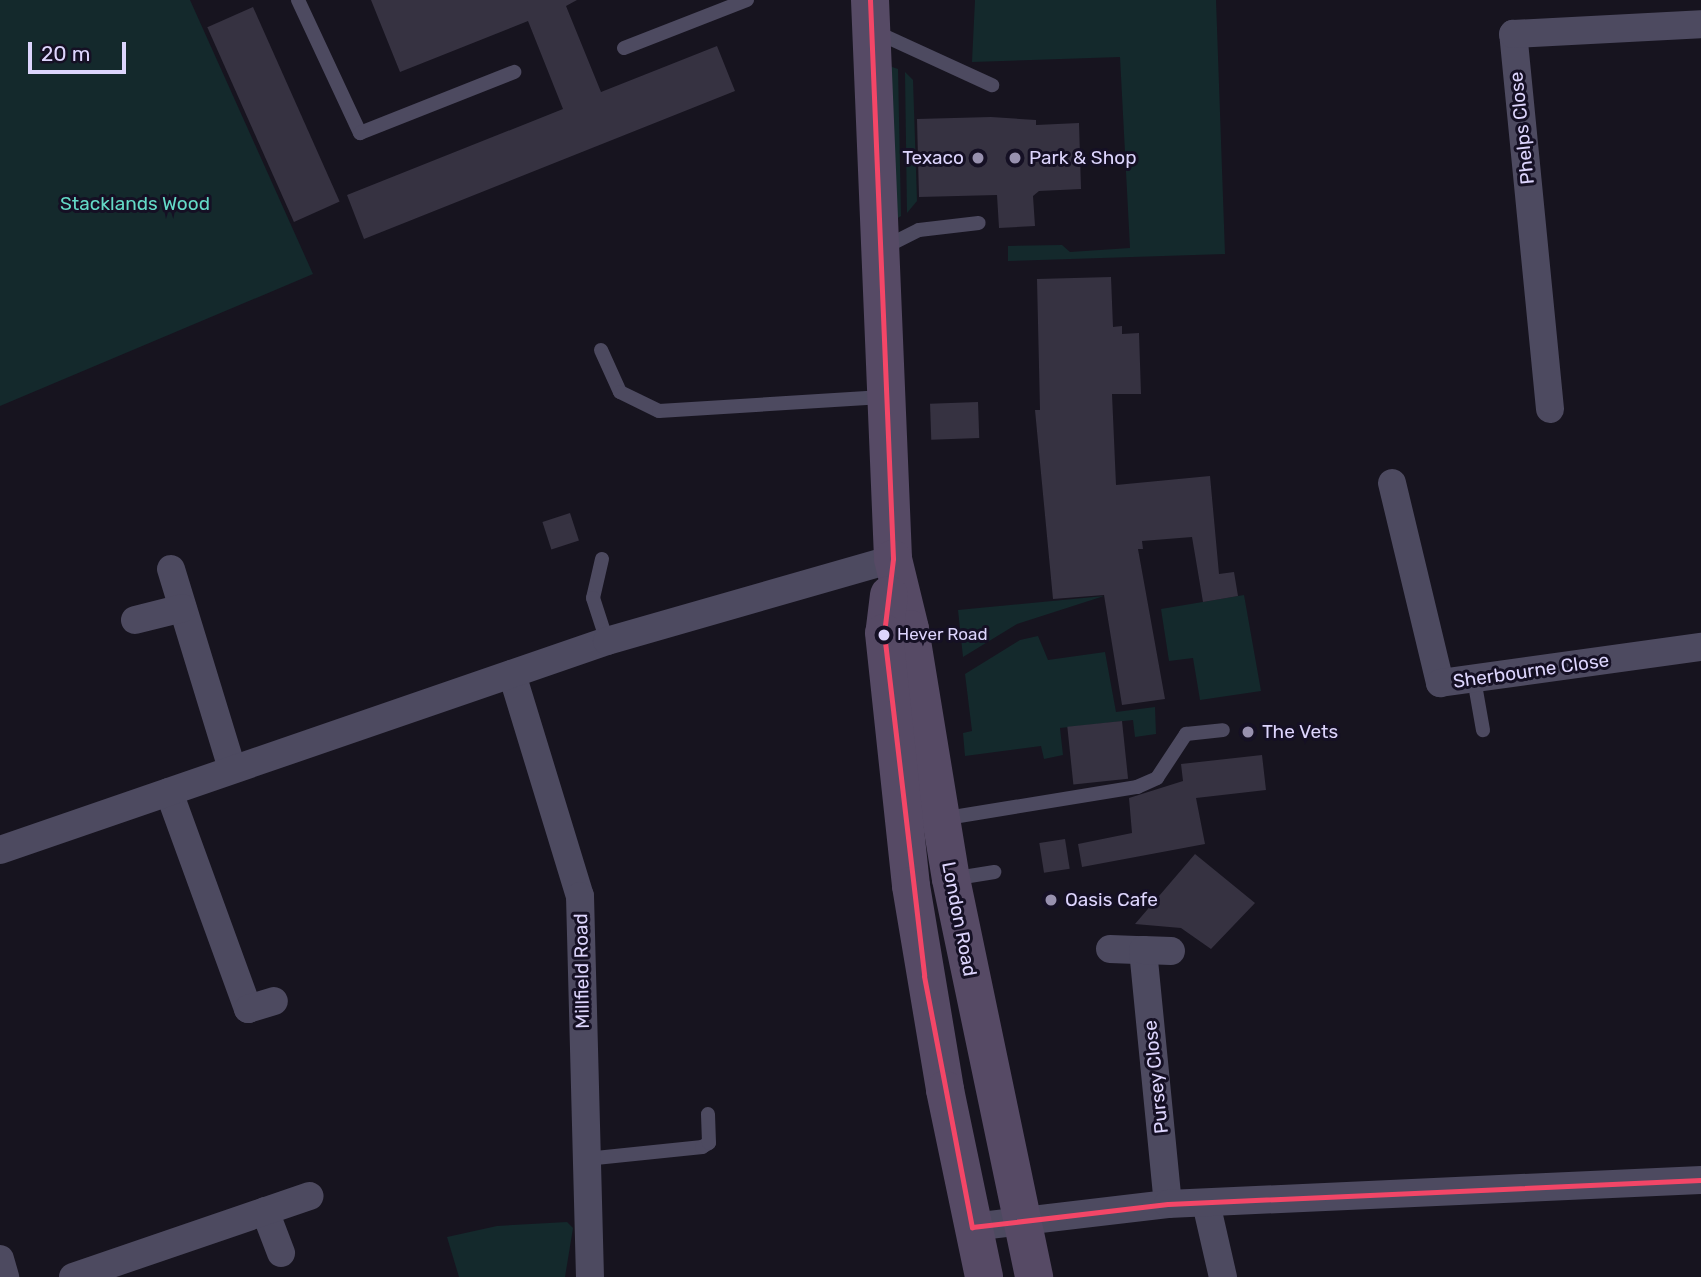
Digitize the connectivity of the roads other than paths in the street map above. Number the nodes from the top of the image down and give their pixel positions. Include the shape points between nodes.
1 (298, 0) edge
2 (747, 0) edge
3 (871, 15) edge
4 (1701, 24) edge
5 (624, 48) dead end
6 (514, 72) dead end
7 (992, 85) dead end
8 (979, 223) dead end
9 (878, 250) junction
10 (601, 350) dead end
11 (883, 397) junction
12 (1550, 409) dead end
13 (1392, 483) dead end
14 (602, 559) dead end
15 (893, 559) junction
16 (171, 569) dead end
17 (183, 608) junction
18 (135, 620) dead end
19 (607, 641) junction
20 (1701, 647) edge
21 (512, 674) junction
22 (1474, 679) junction
23 (1223, 730) dead end
24 (1483, 730) dead end
25 (232, 769) junction
26 (169, 792) junction
27 (922, 821) junction
28 (0, 850) edge
29 (994, 872) dead end
30 (931, 882) junction
31 (1110, 948) dead end
32 (1143, 950) junction
33 (1171, 951) dead end
34 (274, 1001) dead end
35 (708, 1114) dead end
36 (586, 1159) junction
37 (1701, 1180) edge
38 (309, 1196) dead end
39 (1206, 1203) junction
40 (1168, 1204) junction
41 (265, 1211) junction
42 (1022, 1218) junction
43 (972, 1227) junction
44 (281, 1253) dead end
45 (0, 1259) edge
46 (5, 1277) edge
47 (72, 1277) edge
48 (590, 1277) edge
49 (984, 1277) edge
50 (1034, 1277) edge
51 (1223, 1277) edge

1 - 6 lane via 360,133
2 - 5 lane
3 - 7 lane
3 - 9 main road, London Road
4 - 12 street, Phelps Close via 1513,34
8 - 9 lane via 919,230
9 - 11 main road, London Road
10 - 11 lane via 620,392 659,411
11 - 15 main road, London Road
13 - 22 street, Sherbourne Close via 1440,683
14 - 19 lane via 593,598
15 - 19 street
15 - 27 main road, London Road
16 - 17 street
17 - 18 street
17 - 25 street
19 - 21 street
20 - 22 street, Sherbourne Close
21 - 25 street
21 - 36 street, Millfield Road via 580,896
22 - 24 lane
23 - 27 lane via 1186,734 1157,778 1137,786
25 - 26 street
26 - 28 street
26 - 34 street via 248,1009
27 - 30 main road, London Road
29 - 30 lane
30 - 42 main road, London Road
30 - 43 main road, London Road
31 - 32 street
32 - 33 street
32 - 40 street, Pursey Close
35 - 36 lane via 709,1143 702,1147
36 - 48 street, Millfield Road
37 - 39 street
38 - 41 street
39 - 40 street
39 - 51 street
40 - 42 street
41 - 44 street
41 - 47 street
42 - 43 street
42 - 50 main road, London Road
43 - 49 main road, London Road
45 - 46 street

